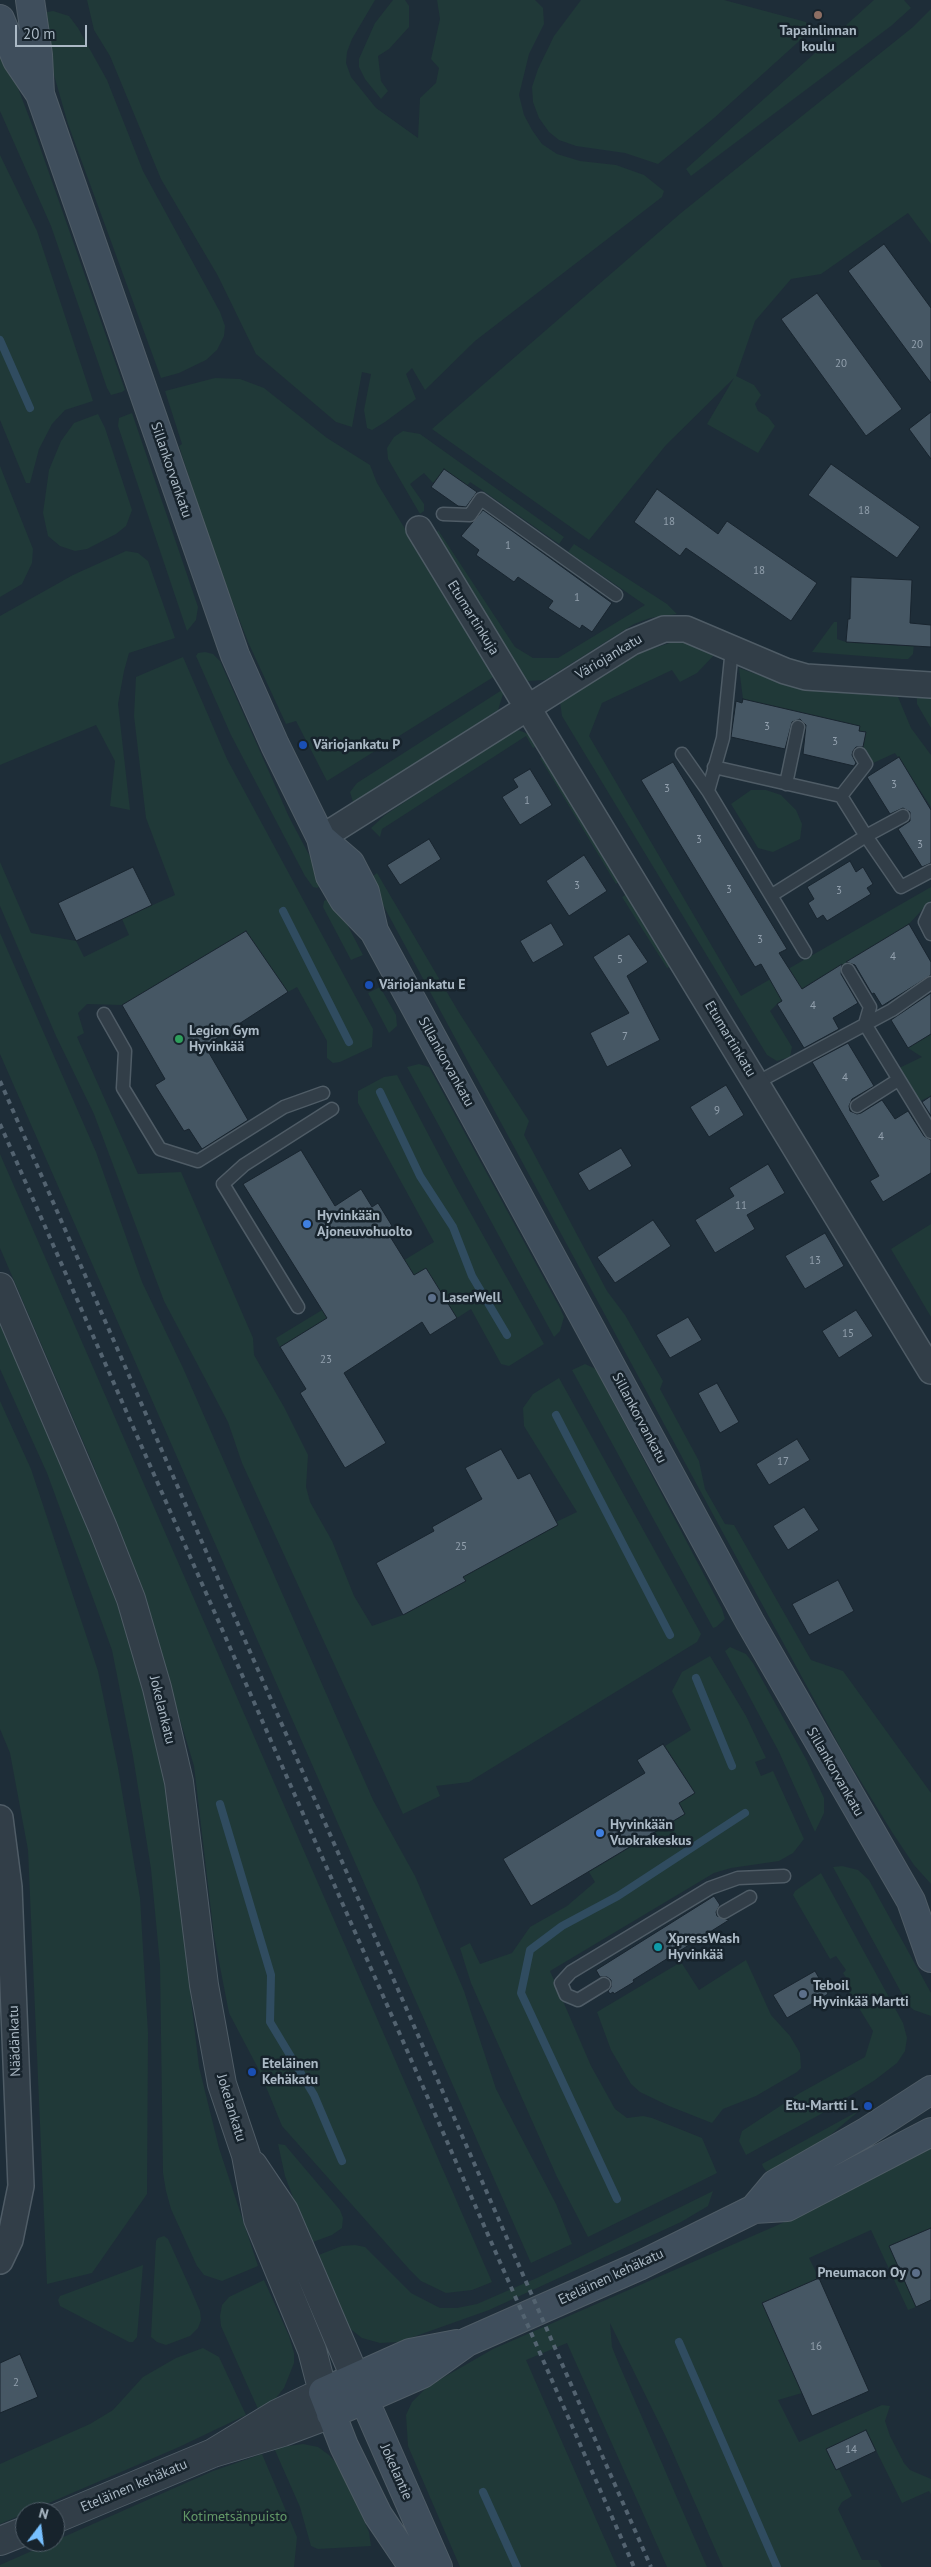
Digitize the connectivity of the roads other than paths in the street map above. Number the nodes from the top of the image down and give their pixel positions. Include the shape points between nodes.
1 (30, 0) edge
2 (0, 19) edge
3 (40, 94) junction
4 (443, 514) dead end
5 (419, 529) dead end
6 (616, 595) dead end
7 (732, 648) junction
8 (931, 685) edge
9 (529, 706) junction
10 (798, 727) dead end
11 (682, 754) dead end
12 (860, 754) dead end
13 (714, 767) junction
14 (786, 784) junction
15 (708, 791) junction
16 (842, 796) junction
17 (903, 816) dead end
18 (866, 836) junction
19 (321, 838) junction
20 (931, 871) edge
21 (772, 895) junction
22 (931, 909) edge
23 (931, 934) edge
24 (805, 952) dead end
25 (848, 970) dead end
26 (931, 983) edge
27 (104, 1014) dead end
28 (865, 1024) junction
29 (898, 1080) junction
30 (756, 1083) junction
31 (323, 1093) dead end
32 (857, 1106) dead end
33 (332, 1109) dead end
34 (931, 1132) edge
35 (0, 1287) edge
36 (298, 1307) dead end
37 (931, 1371) edge
38 (0, 1818) edge
39 (784, 1876) dead end
40 (5, 1888) edge
41 (750, 1897) dead end
42 (921, 1909) edge
43 (724, 1912) dead end
44 (931, 1958) edge
45 (604, 1984) dead end
46 (931, 2090) edge
47 (931, 2132) edge
48 (246, 2155) junction
49 (754, 2209) junction
50 (0, 2261) edge
51 (360, 2388) junction
52 (327, 2403) junction
53 (65, 2515) edge
54 (15, 2535) edge
55 (0, 2542) edge
56 (413, 2567) edge
57 (438, 2567) edge

1 - 3 main road, Sillankorvankatu
2 - 3 main road, Sillankorvankatu via 17,60
3 - 19 main road, Sillankorvankatu via 235,655
4 - 6 lane via 470,515 481,499
5 - 9 street, Etumartinkuja
7 - 8 street, Väriojankatu via 785,671 806,676
7 - 9 street, Väriojankatu via 686,629 664,629 632,642
7 - 13 lane via 723,738
9 - 19 street, Väriojankatu
9 - 30 street, Etumartinkatu
10 - 14 lane
11 - 15 lane
12 - 16 lane via 866,764
13 - 14 lane
13 - 15 lane
14 - 16 lane
15 - 21 lane
16 - 18 lane
17 - 18 lane
18 - 20 lane via 901,888
18 - 21 lane
19 - 42 main road, Sillankorvankatu via 330,876 344,900 374,931 750,1622
21 - 24 lane
22 - 23 lane via 925,922
25 - 28 lane via 870,1007
26 - 28 lane
27 - 31 lane via 125,1051 123,1088 160,1149 198,1161 284,1107
28 - 29 lane
28 - 30 lane
29 - 32 lane
29 - 34 lane
30 - 37 street, Etumartinkatu
33 - 36 lane via 244,1165 222,1184
35 - 48 street, Jokelankatu via 103,1528 130,1598 158,1688 179,1782 204,1985 222,2084
38 - 40 street, Näädänkatu
39 - 45 lane via 738,1878 710,1888 571,1972 562,1983 566,1994 578,2000
40 - 50 street, Näädänkatu via 21,2186 10,2240
41 - 43 lane
42 - 44 main road, Sillankorvankatu
46 - 49 main road, Eteläinen kehäkatu via 775,2184
47 - 49 main road, Eteläinen kehäkatu via 787,2207
48 - 51 street, Jokelankatu via 284,2211
48 - 52 street, Jokelankatu via 258,2219 312,2350
49 - 51 main road, Eteläinen kehäkatu via 639,2266 467,2342 422,2374
51 - 52 main road, Eteläinen kehäkatu
51 - 57 main road, Jokelantie
52 - 53 street, Eteläinen kehäkatu via 283,2432 213,2453
52 - 56 main road via 378,2515
54 - 55 street

